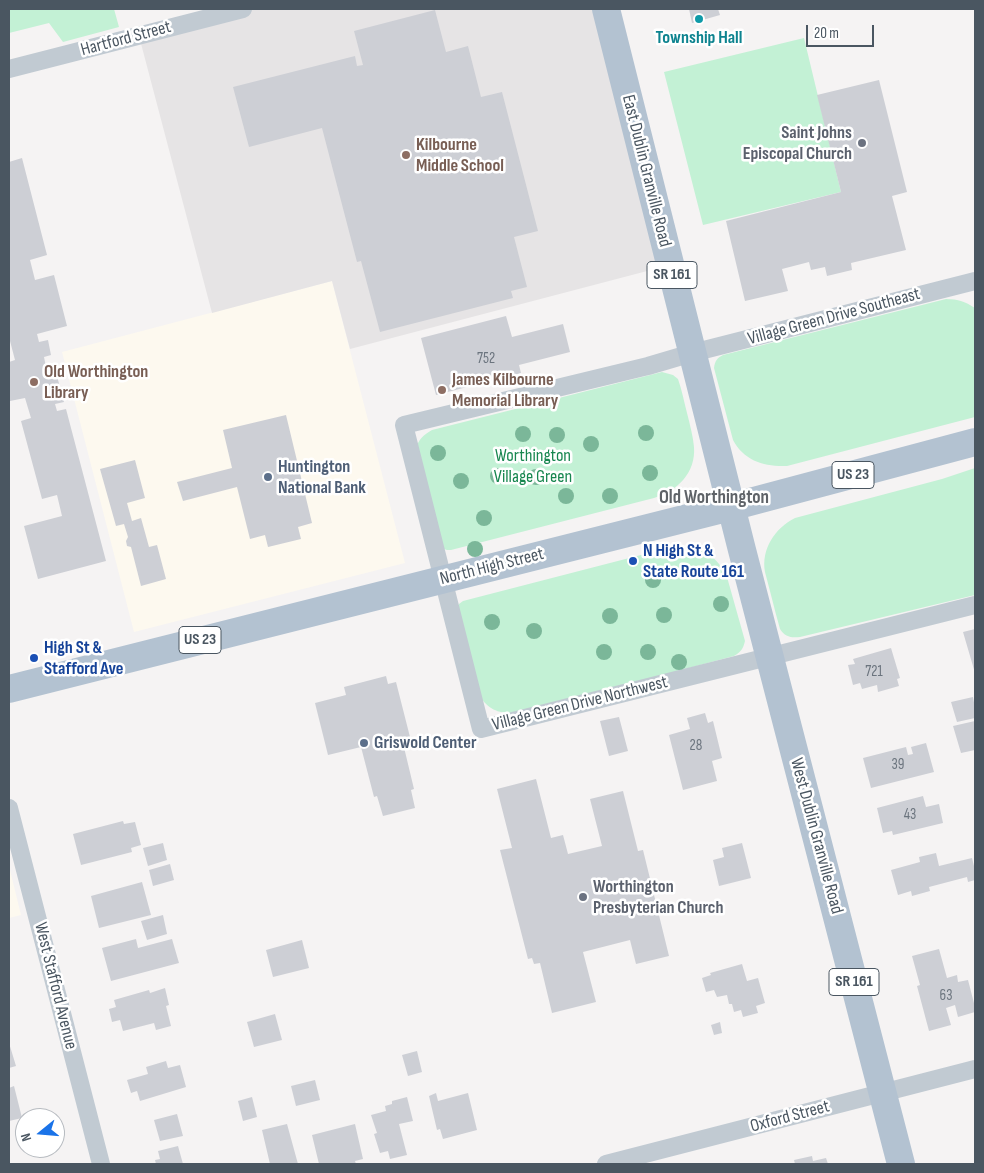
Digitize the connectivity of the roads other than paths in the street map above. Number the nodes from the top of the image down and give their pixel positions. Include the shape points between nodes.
1 (243, 9) edge
2 (606, 9) edge
3 (9, 69) edge
4 (975, 280) edge
5 (692, 353) junction
6 (975, 442) edge
7 (731, 507) junction
8 (443, 579) junction
9 (975, 605) edge
10 (770, 657) junction
11 (9, 689) edge
12 (9, 808) edge
13 (975, 1069) edge
14 (883, 1093) junction
15 (100, 1164) edge
16 (606, 1164) edge
17 (902, 1164) edge

1 - 3 street, Hartford Street
2 - 5 main road, East Dublin Granville Road / SR 161
4 - 5 street, Village Green Drive Southeast
5 - 7 main road, East Dublin Granville Road / SR 161
5 - 8 street, Village Green Drive Southeast via 404,425
6 - 7 main road, North High Street / US 23
7 - 8 main road, North High Street / US 23
7 - 10 main road, West Dublin Granville Road / SR 161
8 - 10 street, Village Green Drive Northwest via 481,729
8 - 11 main road, North High Street / US 23
9 - 10 street
10 - 14 main road, West Dublin Granville Road / SR 161
12 - 15 street, West Stafford Avenue
13 - 14 street, Oxford Street
14 - 16 street, Oxford Street
14 - 17 main road, West Dublin Granville Road / SR 161

